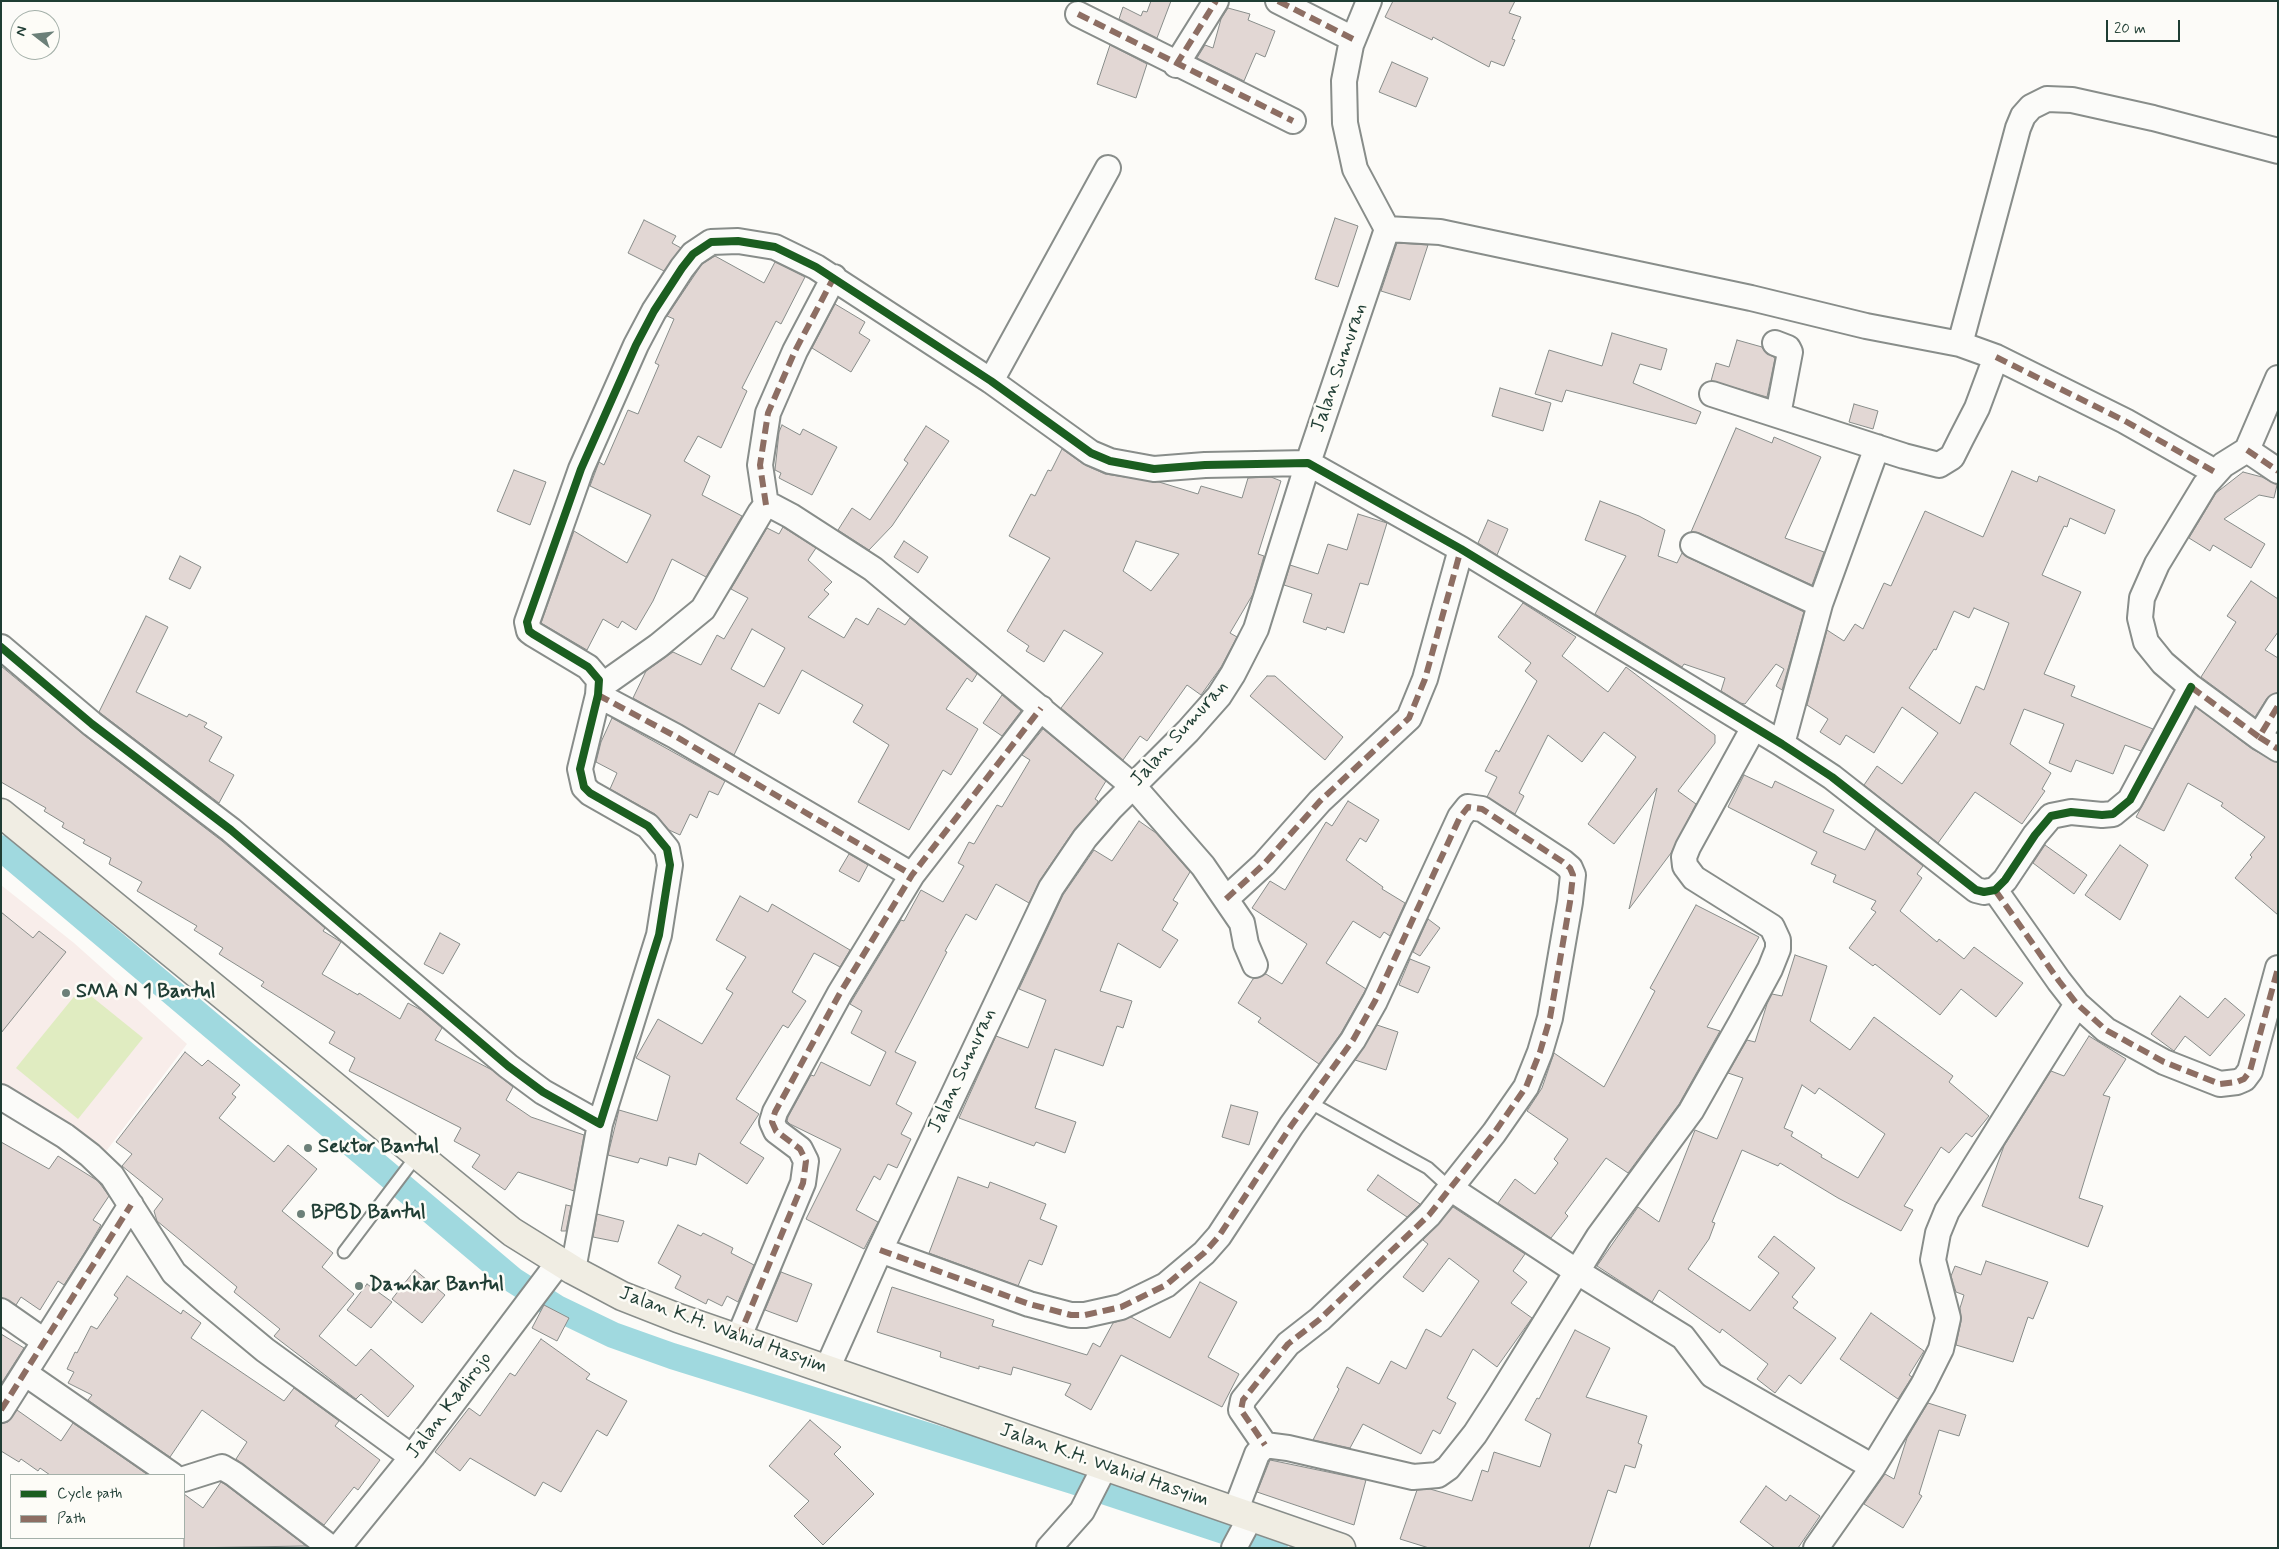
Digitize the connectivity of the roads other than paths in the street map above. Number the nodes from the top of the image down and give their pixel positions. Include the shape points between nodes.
1 (1216, 1) edge
2 (1278, 1) edge
3 (1369, 1) edge
4 (1078, 14) dead end
5 (1353, 39) junction
6 (1176, 64) junction
7 (1293, 120) dead end
8 (2278, 151) edge
9 (1108, 168) dead end
10 (1386, 229) junction
11 (834, 277) junction
12 (1775, 343) dead end
13 (1960, 344) junction
14 (1996, 357) junction
15 (2278, 378) edge
16 (991, 381) junction
17 (1712, 394) dead end
18 (1778, 415) junction
19 (1877, 447) junction
20 (2247, 450) junction
21 (1308, 463) junction
22 (2278, 471) edge
23 (2215, 472) junction
24 (766, 506) junction
25 (1694, 545) dead end
26 (1461, 549) junction
27 (1820, 604) junction
28 (1, 647) edge
29 (2191, 687) junction
30 (599, 691) junction
31 (2278, 706) edge
32 (1041, 708) junction
33 (1754, 727) junction
34 (2269, 743) edge
35 (1782, 744) junction
36 (1134, 787) junction
37 (1, 813) edge
38 (912, 875) junction
39 (1995, 890) junction
40 (1226, 899) junction
41 (1255, 965) dead end
42 (2278, 968) edge
43 (2077, 1004) junction
44 (1, 1097) edge
45 (1309, 1102) junction
46 (600, 1124) junction
47 (414, 1161) junction
48 (1450, 1188) junction
49 (131, 1205) junction
50 (880, 1250) junction
51 (344, 1252) dead end
52 (562, 1267) junction
53 (1576, 1271) junction
54 (1, 1312) edge
55 (738, 1340) junction
56 (44, 1341) junction
57 (827, 1369) junction
58 (26, 1374) junction
59 (1, 1410) edge
60 (1265, 1445) junction
61 (412, 1457) junction
62 (1873, 1467) junction
63 (1102, 1473) junction
64 (171, 1474) edge
65 (185, 1479) edge
66 (1240, 1528) edge
67 (331, 1548) edge
68 (338, 1548) edge
69 (1049, 1548) edge
70 (1341, 1548) edge
71 (1816, 1548) edge

1 - 6 street
2 - 5 street
3 - 5 street
4 - 6 street
5 - 10 street via 1344,81 1345,123 1355,170
6 - 7 street
8 - 13 street via 2072,100 2047,99 2031,107 2018,128
9 - 16 street
10 - 13 street via 1440,232
10 - 21 street, Jalan Sumuran
11 - 16 street
11 - 24 street via 795,351 768,413 760,465
11 - 30 street via 775,247 738,241 712,242 693,254 654,311 581,469 527,622 533,634 593,671
12 - 18 street via 1790,352
13 - 14 street
14 - 19 street via 1977,408 1952,457 1946,462 1932,464
14 - 23 street via 2124,421
15 - 20 street
16 - 21 street via 1091,453 1110,461 1154,469
17 - 18 street
18 - 19 street
19 - 27 street
20 - 22 street
20 - 23 street
21 - 26 street
21 - 36 street, Jalan Sumuran via 1256,629 1233,674 1188,732
23 - 29 street via 2157,564 2140,608 2146,642 2163,663
24 - 30 street via 703,609
24 - 32 street via 791,516 872,569
25 - 27 street
26 - 33 street
26 - 40 street via 1425,679 1408,718 1320,801 1264,864
27 - 35 street
28 - 46 street via 92,724 231,830 508,1066 543,1092
29 - 34 street
29 - 39 street via 2130,800 2113,814 2071,812 2052,816
30 - 38 street
30 - 46 street via 580,770 582,782 590,793 648,826 667,849 670,865 659,935
31 - 34 street
32 - 36 street
32 - 38 street
33 - 35 street
33 - 53 street via 1684,858 1685,866 1694,878 1772,927 1778,949 1691,1111
35 - 39 street via 1832,777 1972,887 1984,892
36 - 40 street via 1203,866
36 - 50 street, Jalan Sumuran via 1084,838 1050,888
37 - 47 main road, Jalan K.H. Wahid Hasyim
38 - 55 street via 840,993 775,1112 772,1122 776,1131 804,1154 804,1176
39 - 43 street
40 - 41 street via 1242,923
42 - 43 street via 2250,1071 2244,1079 2228,1084 2195,1076 2132,1046 2106,1030
43 - 62 street via 1947,1211 1938,1232 1933,1260 1946,1302 1946,1334 1931,1371
44 - 49 street via 90,1154 112,1176
45 - 48 lane via 1428,1168
45 - 48 street via 1365,1020 1460,817 1468,807 1482,809 1563,862 1570,868 1572,884 1550,1018 1526,1087
45 - 50 street via 1230,1220 1204,1253 1166,1285 1121,1307 1084,1315 1055,1312
46 - 52 street
47 - 51 lane
47 - 52 main road, Jalan K.H. Wahid Hasyim
48 - 53 street
48 - 60 street via 1429,1214 1320,1319 1288,1344 1242,1400 1241,1410
49 - 56 street
49 - 61 street via 174,1273 266,1350
50 - 57 street, Jalan Sumuran
52 - 55 main road, Jalan K.H. Wahid Hasyim via 622,1296
52 - 61 street, Jalan Kadirojo via 533,1296
53 - 60 street via 1475,1434 1448,1468 1438,1475 1413,1476
53 - 62 street via 1684,1337 1712,1375
54 - 56 street
55 - 57 main road, Jalan K.H. Wahid Hasyim
56 - 58 street
57 - 63 main road, Jalan K.H. Wahid Hasyim
58 - 59 street
58 - 64 street
60 - 66 street via 1257,1454
61 - 68 street, Jalan Kadirojo
62 - 71 street
63 - 66 main road, Jalan K.H. Wahid Hasyim
63 - 69 street via 1082,1511
65 - 67 street via 222,1467
66 - 70 main road, Jalan K.H. Wahid Hasyim

